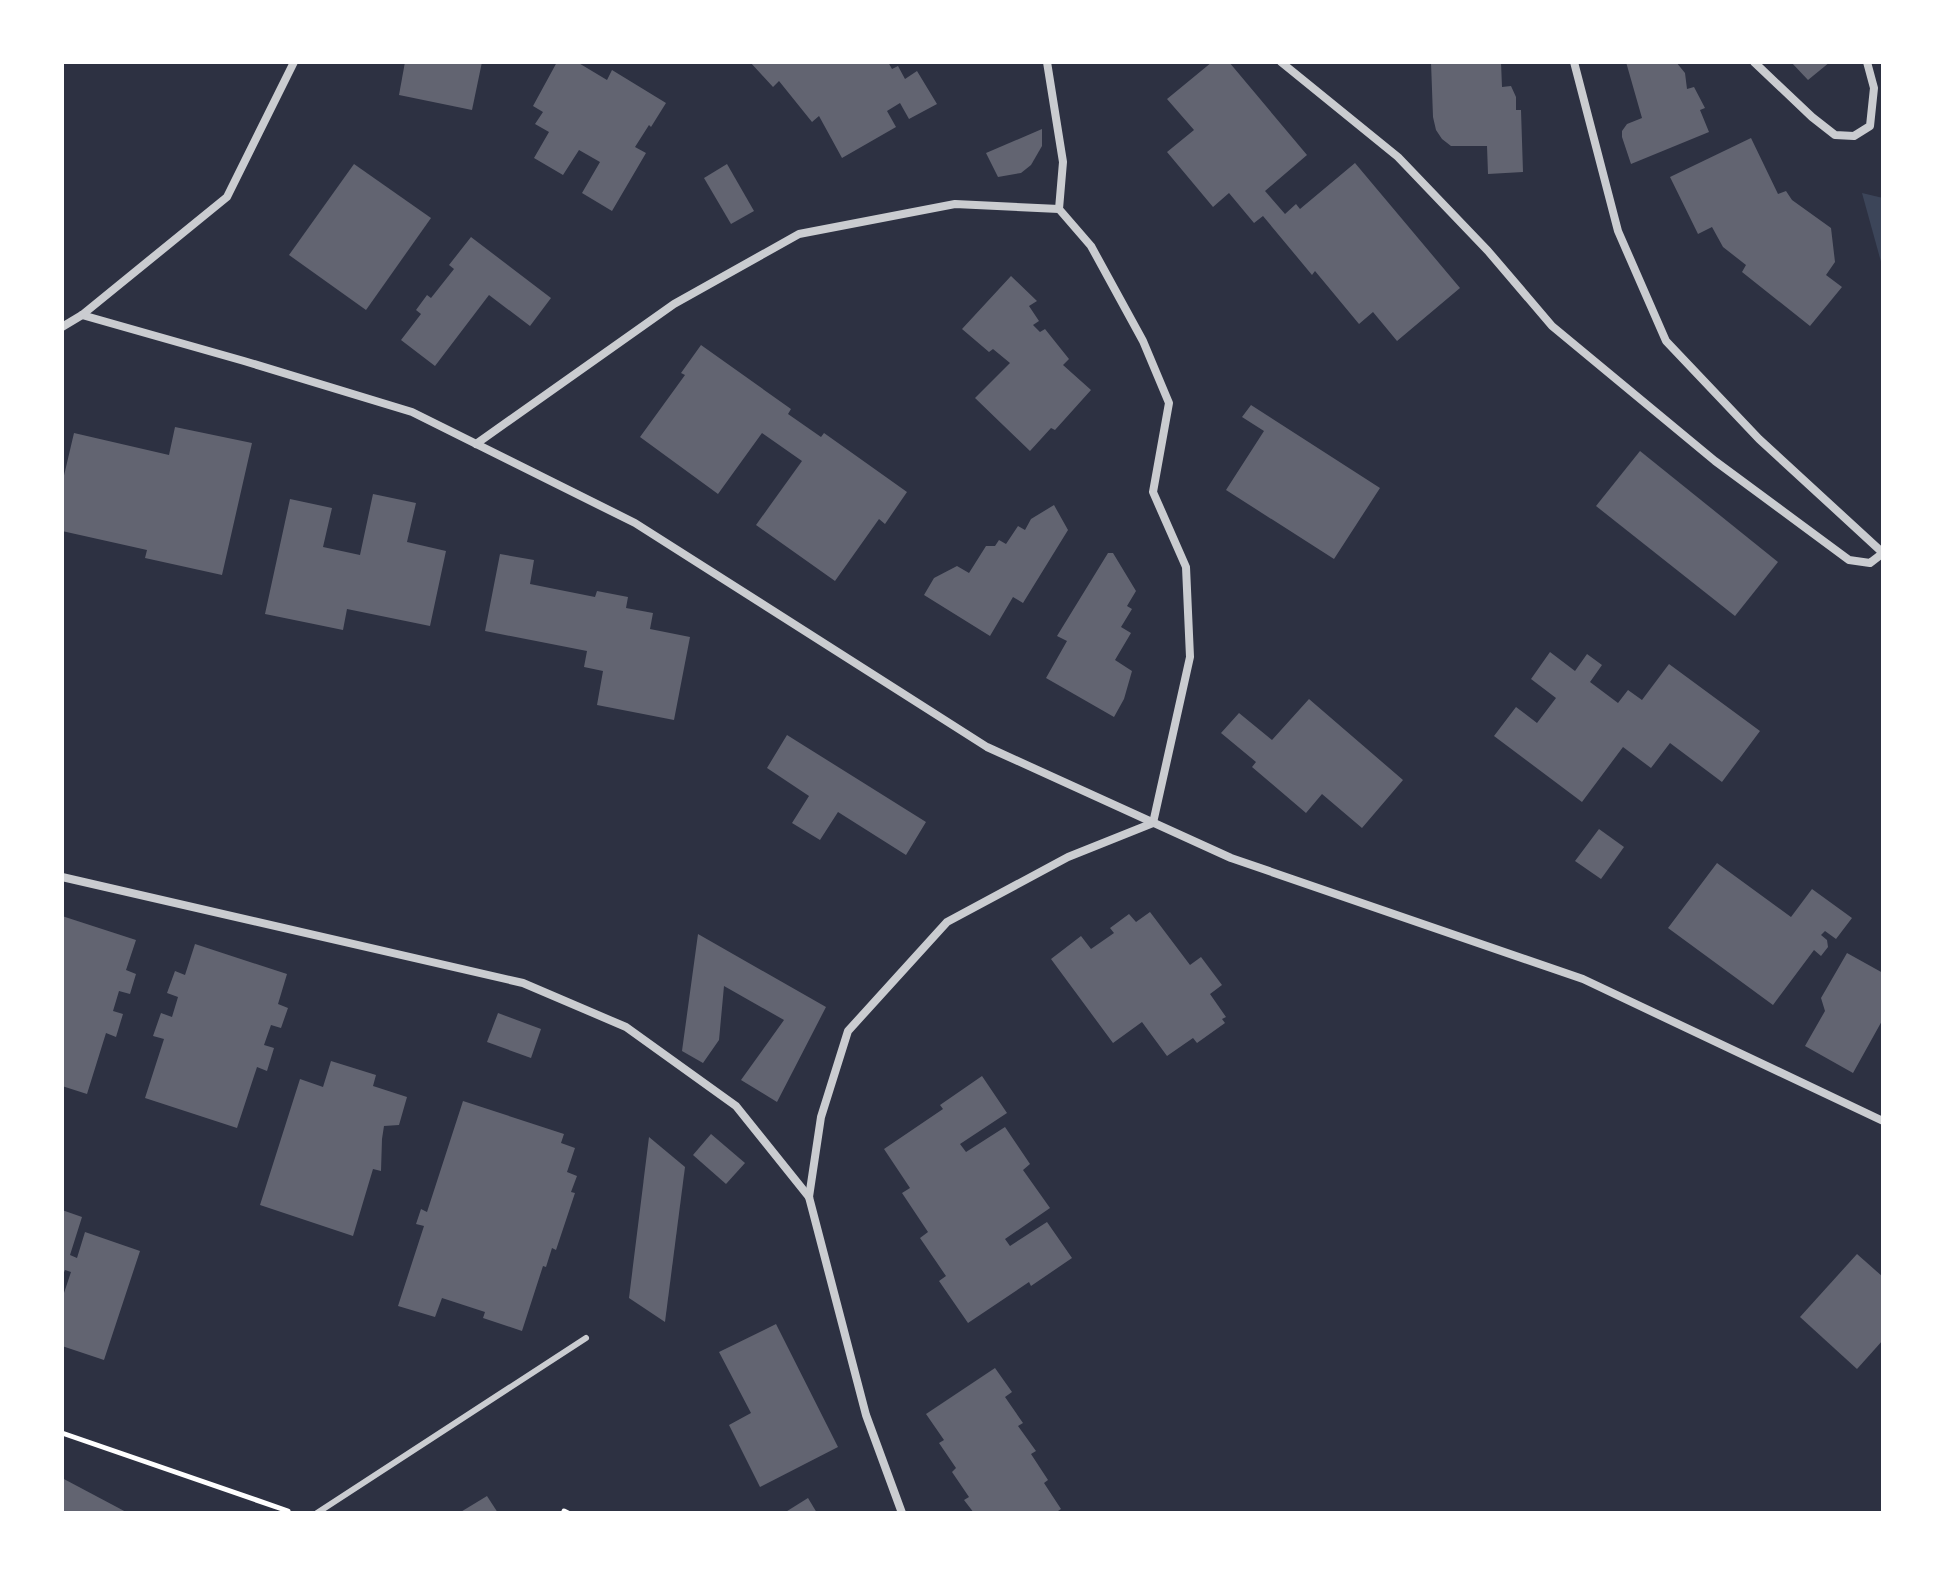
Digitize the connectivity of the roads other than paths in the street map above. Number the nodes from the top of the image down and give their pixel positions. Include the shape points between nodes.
1 (294, 62) edge
2 (1047, 62) edge
3 (1281, 62) edge
4 (1574, 62) edge
5 (1754, 62) edge
6 (1867, 62) edge
7 (1059, 209) junction
8 (82, 315) junction
9 (62, 327) edge
10 (476, 444) junction
11 (1883, 553) edge
12 (1153, 823) junction
13 (62, 877) edge
14 (1883, 1121) edge
15 (809, 1197) junction
16 (586, 1338) dead end
17 (317, 1513) edge
18 (902, 1513) edge

1 - 8 street via 227,197
2 - 7 street via 1063,162
3 - 11 street via 1398,157 1552,326 1703,451 1849,560 1870,563
4 - 11 street via 1618,231 1666,341 1759,439
5 - 6 street via 1835,135 1854,136 1870,126 1874,88
7 - 10 street via 955,204 799,234 674,304
7 - 12 street via 1091,246 1143,341 1169,403 1153,492 1186,567 1190,657
8 - 9 street
8 - 10 street via 412,412
10 - 12 street via 635,523 987,747
12 - 14 street via 1231,858 1583,979
12 - 15 street via 1068,857 947,922 848,1031 821,1117
13 - 15 street via 523,983 626,1027 736,1106
15 - 18 street via 866,1415
16 - 17 lane

